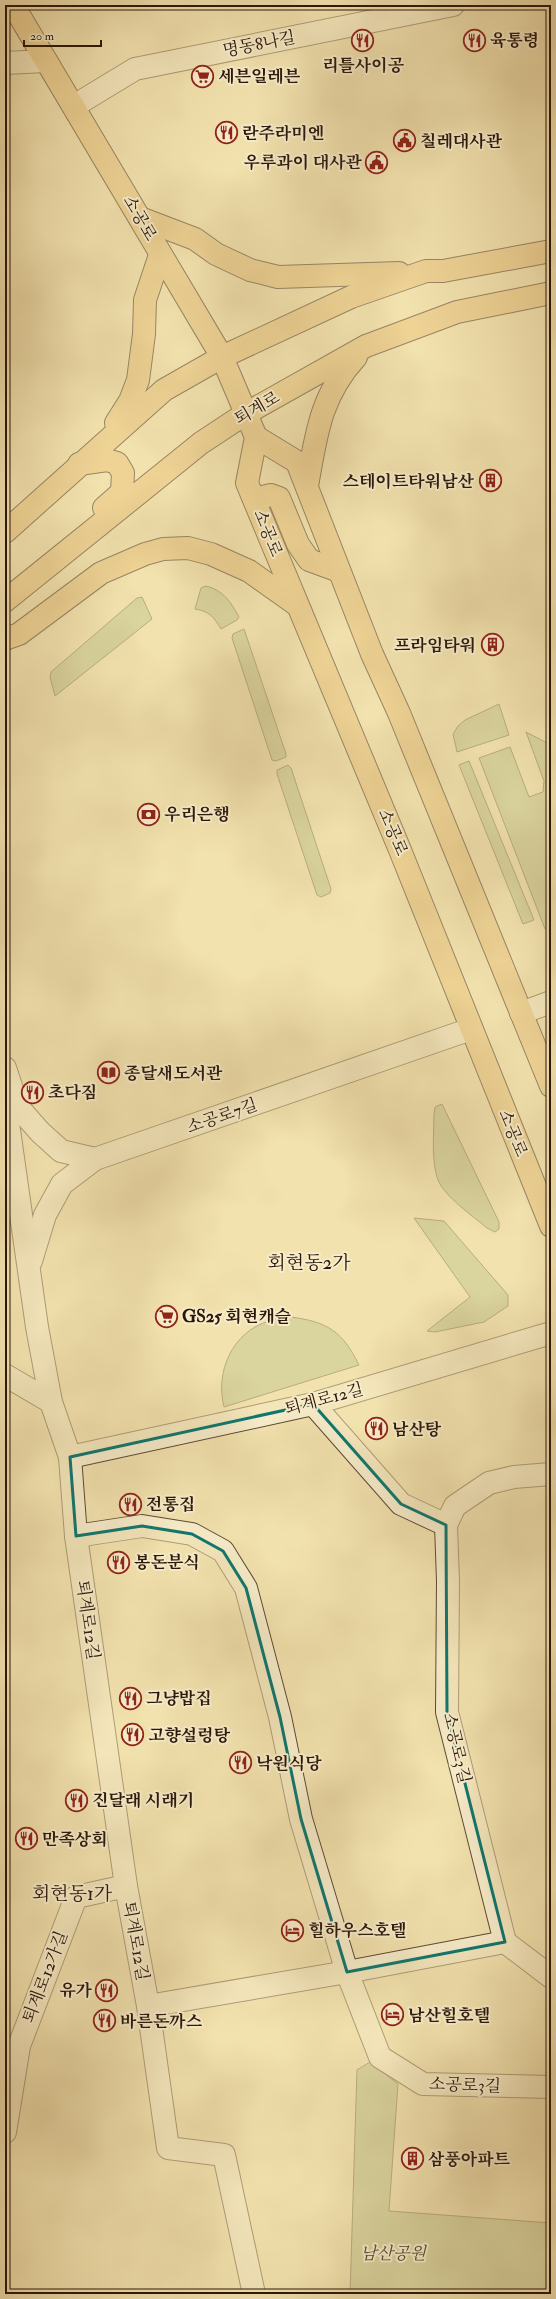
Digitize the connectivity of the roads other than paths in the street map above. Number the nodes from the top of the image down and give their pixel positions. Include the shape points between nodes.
1 (13, 5) edge
2 (453, 5) edge
3 (46, 61) junction
4 (5, 63) edge
5 (74, 106) junction
6 (140, 218) junction
7 (551, 250) edge
8 (160, 255) junction
9 (426, 271) junction
10 (551, 293) edge
11 (366, 346) junction
12 (222, 357) junction
13 (245, 414) junction
14 (256, 437) junction
15 (85, 459) junction
16 (307, 486) junction
17 (254, 499) junction
18 (5, 532) edge
19 (46, 568) junction
20 (339, 571) junction
21 (5, 601) edge
22 (297, 605) junction
23 (5, 639) edge
24 (551, 1002) edge
25 (521, 1013) junction
26 (471, 1029) junction
27 (5, 1068) edge
28 (551, 1086) edge
29 (5, 1102) edge
30 (95, 1160) junction
31 (551, 1226) edge
32 (29, 1266) junction
33 (551, 1333) edge
34 (5, 1375) edge
35 (51, 1402) junction
36 (313, 1404) junction
37 (70, 1458) junction
38 (551, 1474) edge
39 (446, 1525) junction
40 (76, 1536) junction
41 (126, 1886) junction
42 (504, 1942) junction
43 (347, 1972) junction
44 (551, 1977) edge
45 (148, 2006) junction
46 (551, 2087) edge
47 (5, 2132) edge
48 (254, 2294) edge

1 - 3 main road, 소공로
2 - 5 street, 명동8나길 via 135,69
3 - 4 street
3 - 5 main road, 소공로
5 - 6 main road, 소공로
6 - 8 main road, 소공로
6 - 9 main road via 196,239 216,254 250,270 278,277
7 - 9 main road via 443,271
8 - 12 main road, 소공로
8 - 15 main road via 145,300 138,380 126,407 113,427
9 - 12 main road via 351,297
10 - 11 main road, 퇴계로 via 457,312
11 - 13 main road, 퇴계로
11 - 16 main road via 340,374 324,403
12 - 13 main road, 소공로
12 - 15 main road via 164,390
13 - 14 main road, 소공로
13 - 19 main road, 퇴계로 via 201,443
14 - 16 main road via 297,462
14 - 17 main road, 소공로 via 247,483
15 - 18 main road
15 - 19 main road via 117,463 123,473 122,492 58,543 50,552
16 - 20 main road
17 - 20 main road via 271,495 279,498 298,544 309,560
17 - 22 main road, 소공로
19 - 21 main road, 퇴계로
20 - 25 main road
22 - 23 main road via 250,571 211,554 188,548 163,549 101,573 19,634
22 - 26 main road, 소공로 via 400,850
24 - 25 street
25 - 28 main road
26 - 30 street, 소공로7길
26 - 31 main road, 소공로
27 - 30 street via 18,1107 40,1132 61,1150
29 - 32 street, 퇴계로12길
30 - 32 street, 소공로7길 via 62,1184 45,1215
32 - 35 street, 퇴계로12길
33 - 36 street, 퇴계로12길
34 - 35 street
35 - 37 street, 퇴계로12길
36 - 37 street, 퇴계로12길
36 - 39 street via 401,1504
37 - 40 street, 퇴계로12길
38 - 39 street, 소공로3길 via 514,1477 489,1483 455,1506
39 - 42 street, 소공로3길 via 447,1712
40 - 41 street, 퇴계로12길
40 - 43 street via 142,1526 192,1534 223,1551 246,1588 280,1717 300,1819
41 - 45 street, 퇴계로12길
41 - 47 street, 퇴계로12가길 via 76,1897 19,2046
42 - 43 street
42 - 44 street
43 - 45 street
43 - 46 street, 소공로3길 via 380,2056 423,2084
45 - 48 street, 퇴계로12길 via 168,2148 224,2155

